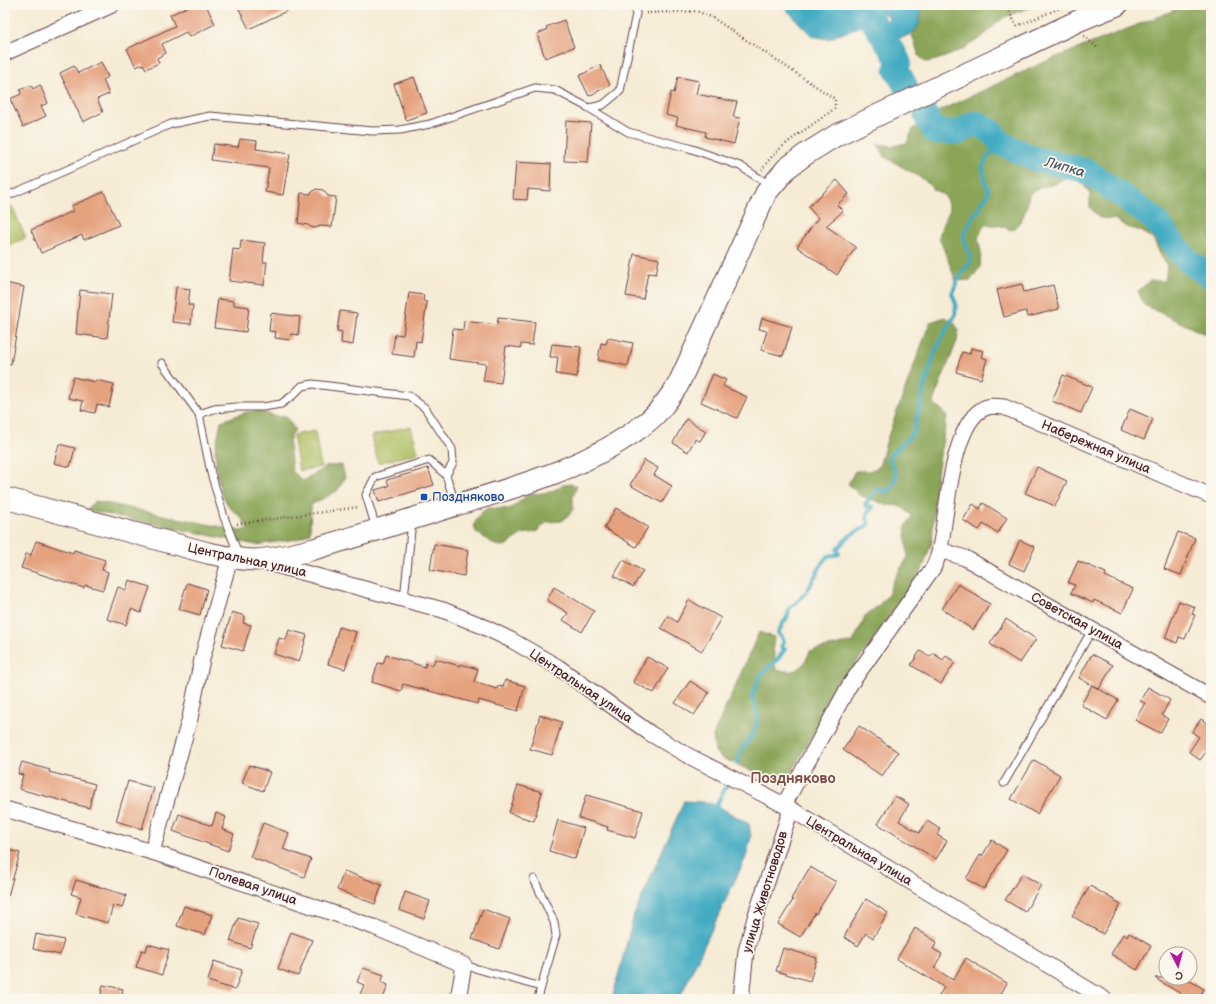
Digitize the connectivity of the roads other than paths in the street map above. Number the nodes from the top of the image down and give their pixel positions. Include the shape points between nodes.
1 (112, 5) edge
2 (635, 5) edge
3 (1117, 5) edge
4 (5, 53) edge
5 (589, 108) junction
6 (764, 182) junction
7 (5, 197) edge
8 (162, 363) dead end
9 (980, 410) joint
10 (199, 414) junction
11 (446, 475) junction
12 (1211, 496) edge
13 (5, 498) edge
14 (455, 506) junction
15 (412, 519) junction
16 (377, 530) junction
17 (940, 550) junction
18 (242, 559) junction
19 (404, 599) junction
20 (1092, 630) junction
21 (1211, 696) edge
22 (1004, 783) dead end
23 (788, 807) junction
24 (5, 809) edge
25 (152, 852) junction
26 (534, 879) dead end
27 (464, 965) junction
28 (541, 987) junction
29 (458, 999) edge
30 (538, 999) edge
31 (741, 999) edge
32 (1104, 999) edge

1 - 4 street
2 - 5 lane via 636,14 620,91 603,106
3 - 6 street via 1080,20 836,136
5 - 6 lane via 628,132 689,148 740,166
5 - 7 lane via 555,90 535,88 430,124 400,130 372,131 210,116 171,124
6 - 14 street via 766,193 678,384 664,406 647,422 612,446 571,466
8 - 10 lane
9 - 12 street, Набережная улица via 990,406 1004,407
9 - 17 street, улица Животноводов via 970,419 955,456
10 - 11 lane via 214,409 281,404 302,386 313,384 409,396 425,408 452,449 453,463
10 - 18 lane via 211,473 227,526
11 - 14 lane
11 - 16 lane via 429,460 375,477 366,494
13 - 18 street, Центральная улица via 208,553
14 - 15 street
15 - 16 street
15 - 19 lane
16 - 18 street via 285,556
17 - 20 street, Советская улица via 965,558
17 - 23 street, улица Животноводов via 933,568 849,686
18 - 19 street, Центральная улица
18 - 25 street via 202,659 190,718
19 - 23 street, Центральная улица via 443,610 511,640 558,668 651,734
20 - 21 street, Советская улица
20 - 22 lane
23 - 31 street, улица Животноводов via 746,951
23 - 32 street, Центральная улица
24 - 25 street, Полевая улица
25 - 27 street, Полевая улица via 374,927
26 - 28 lane via 554,922 556,935
27 - 28 lane
27 - 29 street
28 - 30 lane

